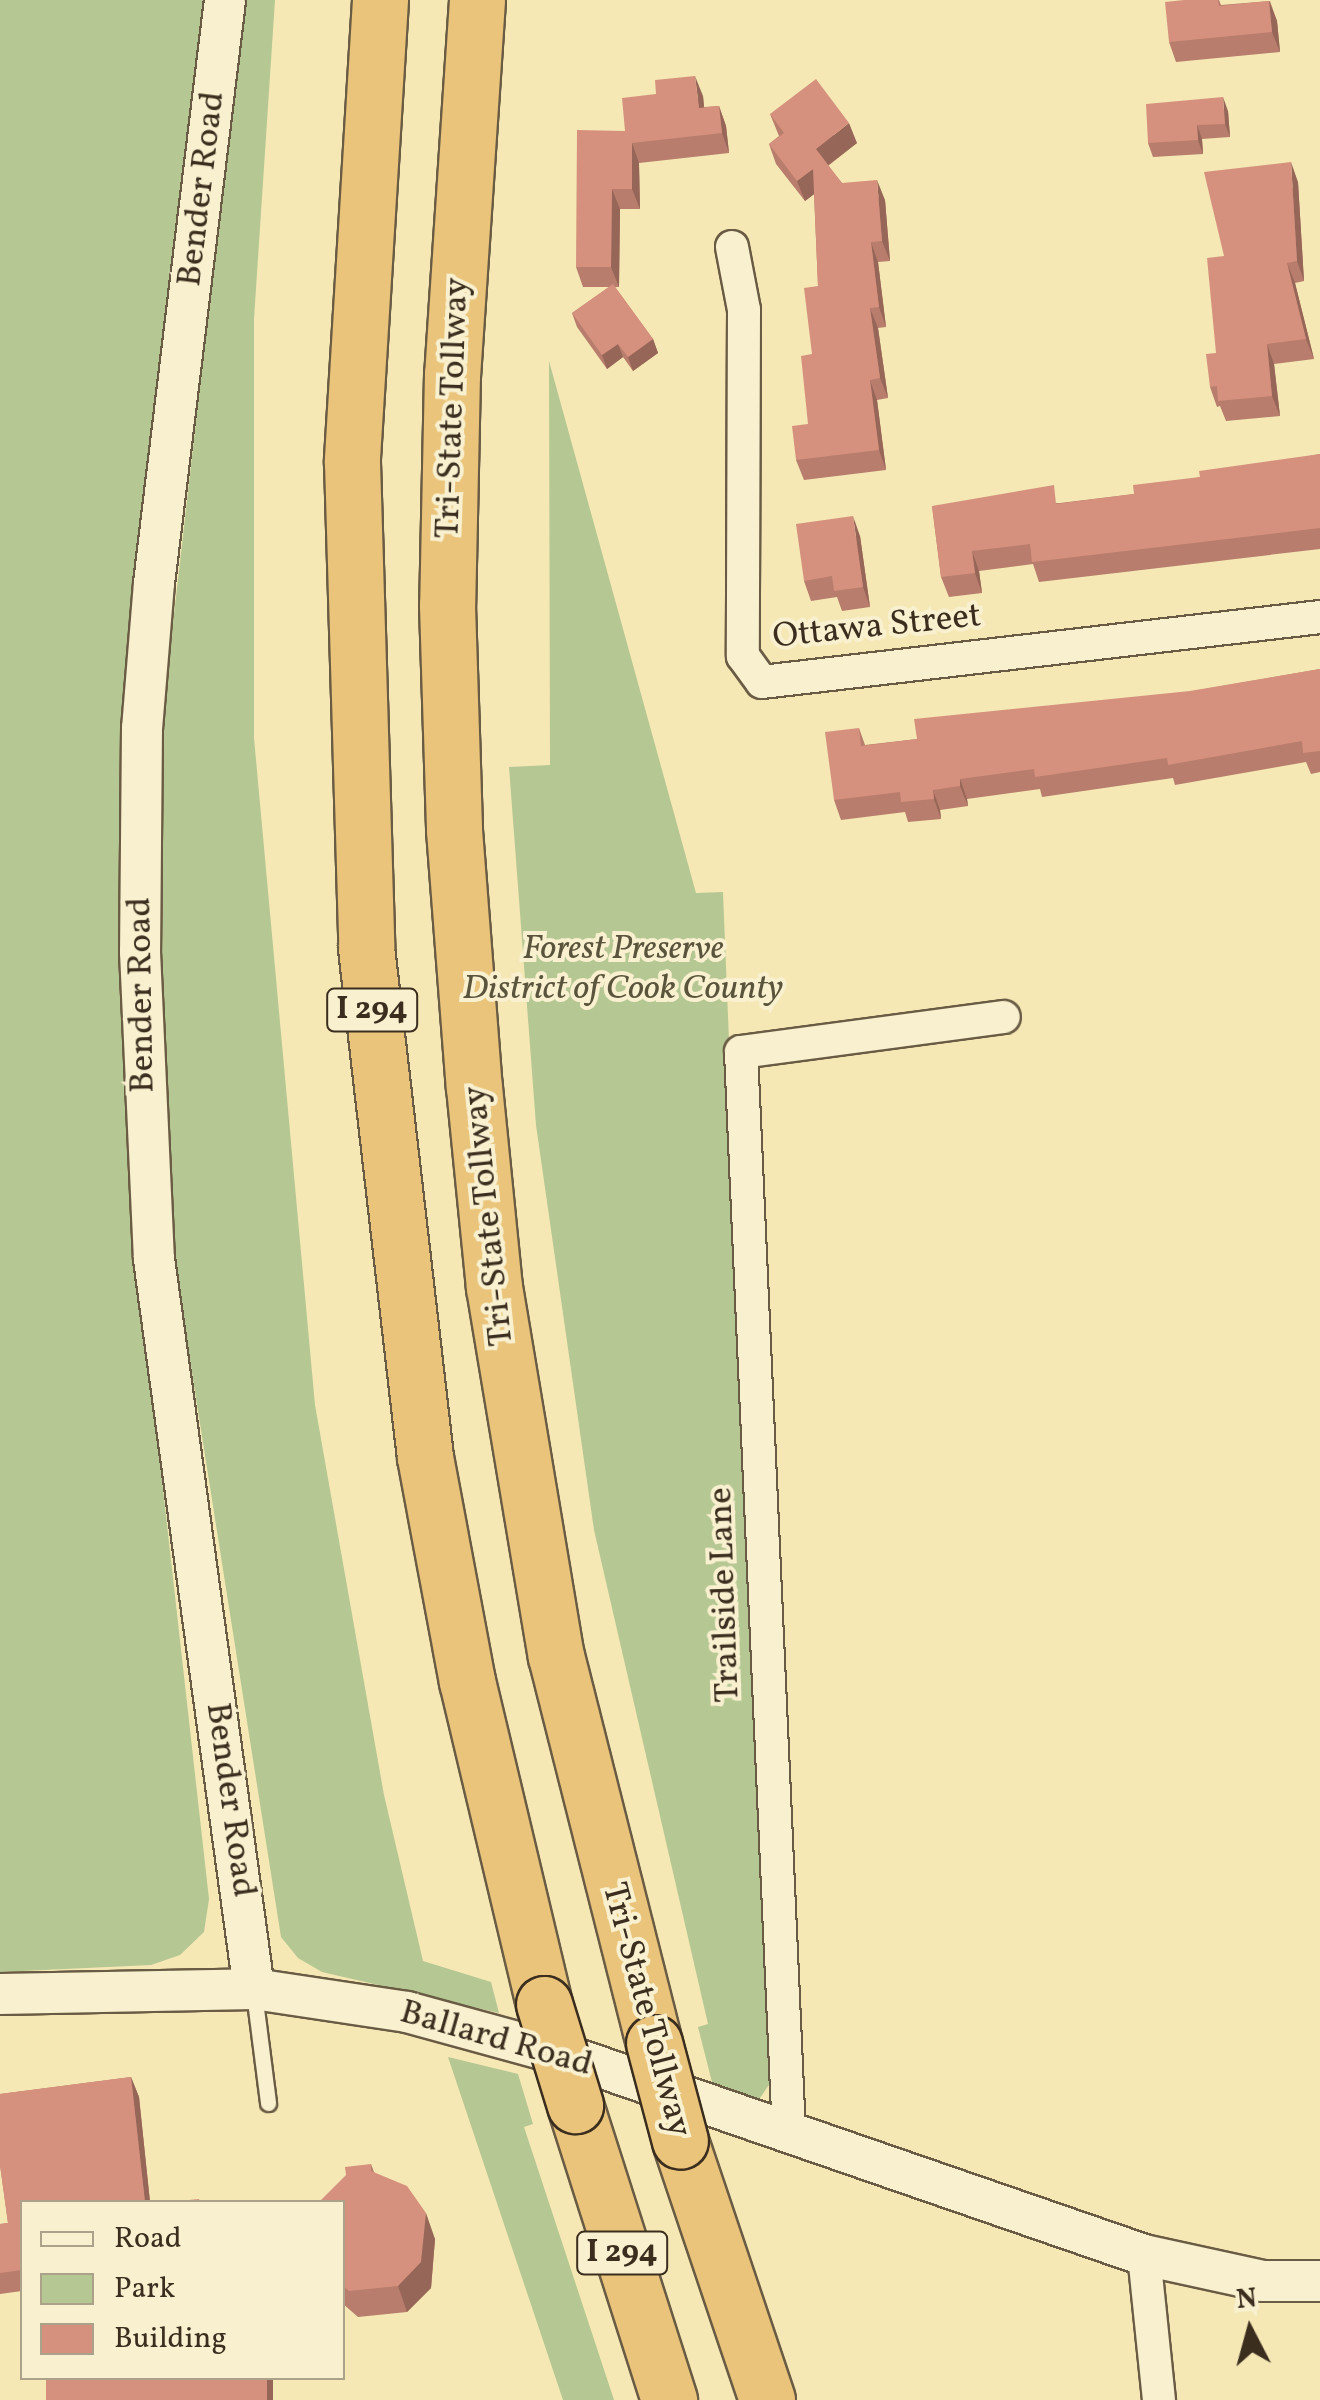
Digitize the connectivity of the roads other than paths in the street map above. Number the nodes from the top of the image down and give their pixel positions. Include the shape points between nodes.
1 (225, 0) edge
2 (380, 0) edge
3 (477, 0) edge
4 (732, 247) dead end
5 (1320, 617) edge
6 (1004, 1016) dead end
7 (254, 1988) junction
8 (0, 1994) edge
9 (268, 2103) dead end
10 (789, 2134) junction
11 (1144, 2256) junction
12 (1320, 2281) edge
13 (669, 2400) edge
14 (768, 2400) edge
15 (1160, 2400) edge

1 - 7 street, Bender Road via 154,583 142,728 140,933 154,1259
2 - 13 highway, I 294, bridge via 352,462 366,948 426,1457 474,1713 544,2004
3 - 14 highway, Tri-State Tollway / I 294, bridge via 452,374 448,605 454,830 494,1287 553,1637 680,2141
4 - 5 street, Ottawa Street via 744,310 744,656 762,682
6 - 10 street, Trailside Lane via 742,1052
7 - 8 street, Ballard Road
7 - 9 lane
7 - 10 street, Ballard Road via 406,2012 568,2056
10 - 11 street, Ballard Road
11 - 12 street, Ballard Road via 1262,2280
11 - 15 street

